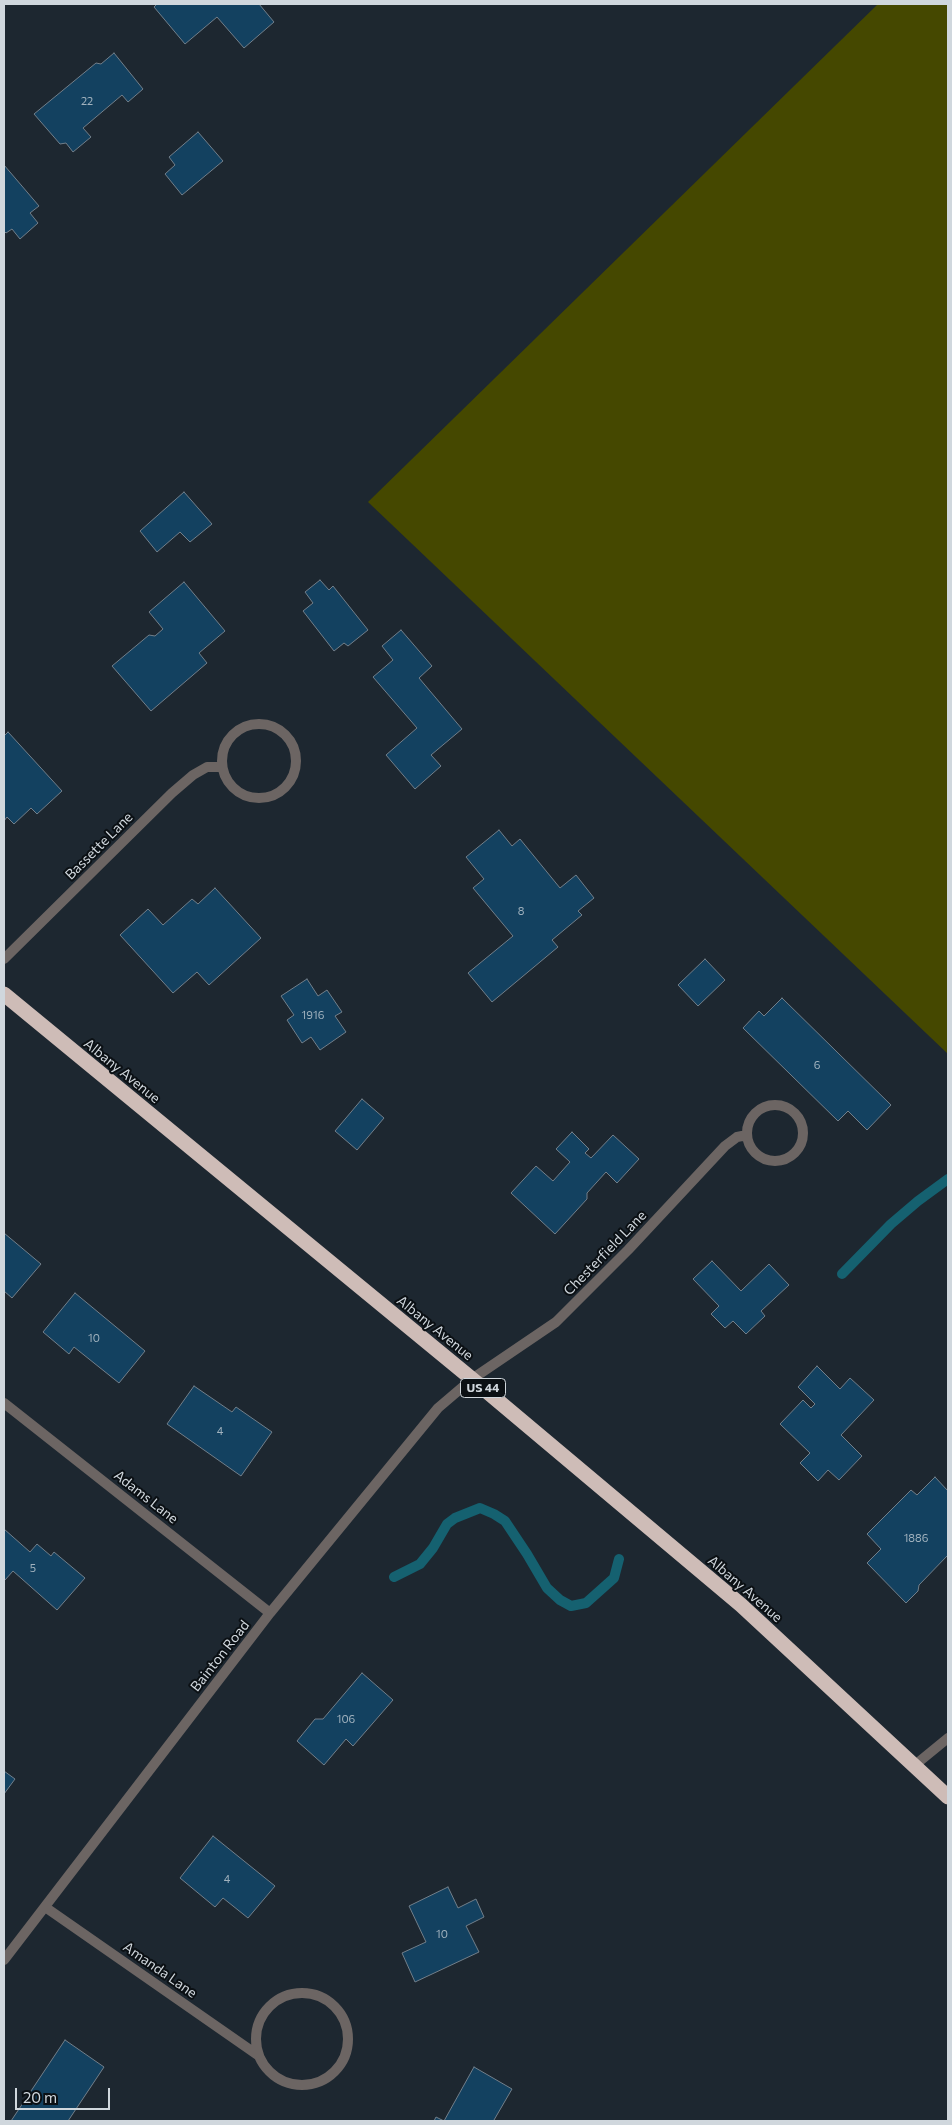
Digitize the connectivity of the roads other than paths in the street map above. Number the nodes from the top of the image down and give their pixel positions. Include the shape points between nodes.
1 (222, 767) junction
2 (4, 959) edge
3 (4, 994) edge
4 (747, 1135) junction
5 (472, 1379) junction
6 (4, 1402) edge
7 (270, 1613) junction
8 (948, 1738) edge
9 (915, 1765) junction
10 (948, 1797) edge
11 (45, 1907) junction
12 (4, 1960) edge
13 (259, 2056) junction

1 - 1 street via 226,743 233,734 255,724 278,729 294,748 295,773 288,784 280,792 262,798 243,795 233,788
1 - 2 street, Bassette Lane via 207,767 172,793
3 - 5 highway, Albany Avenue / US 44
4 - 4 street via 749,1144 761,1157 778,1160 786,1158 799,1147 802,1130 795,1114 772,1105 756,1112
4 - 5 street, Chesterfield Lane via 725,1146 556,1322
5 - 7 street, Bainton Road via 438,1408
5 - 9 highway, Albany Avenue / US 44 via 741,1605
6 - 7 street, Adams Lane
7 - 11 street, Bainton Road
8 - 9 street
9 - 10 highway, Albany Avenue / US 44
11 - 12 street, Bainton Road
11 - 13 street, Amanda Lane
13 - 13 street, Amanda Lane via 257,2027 263,2013 286,1995 316,1994 340,2011 347,2024 346,2056 326,2080 311,2085 295,2085 280,2080

